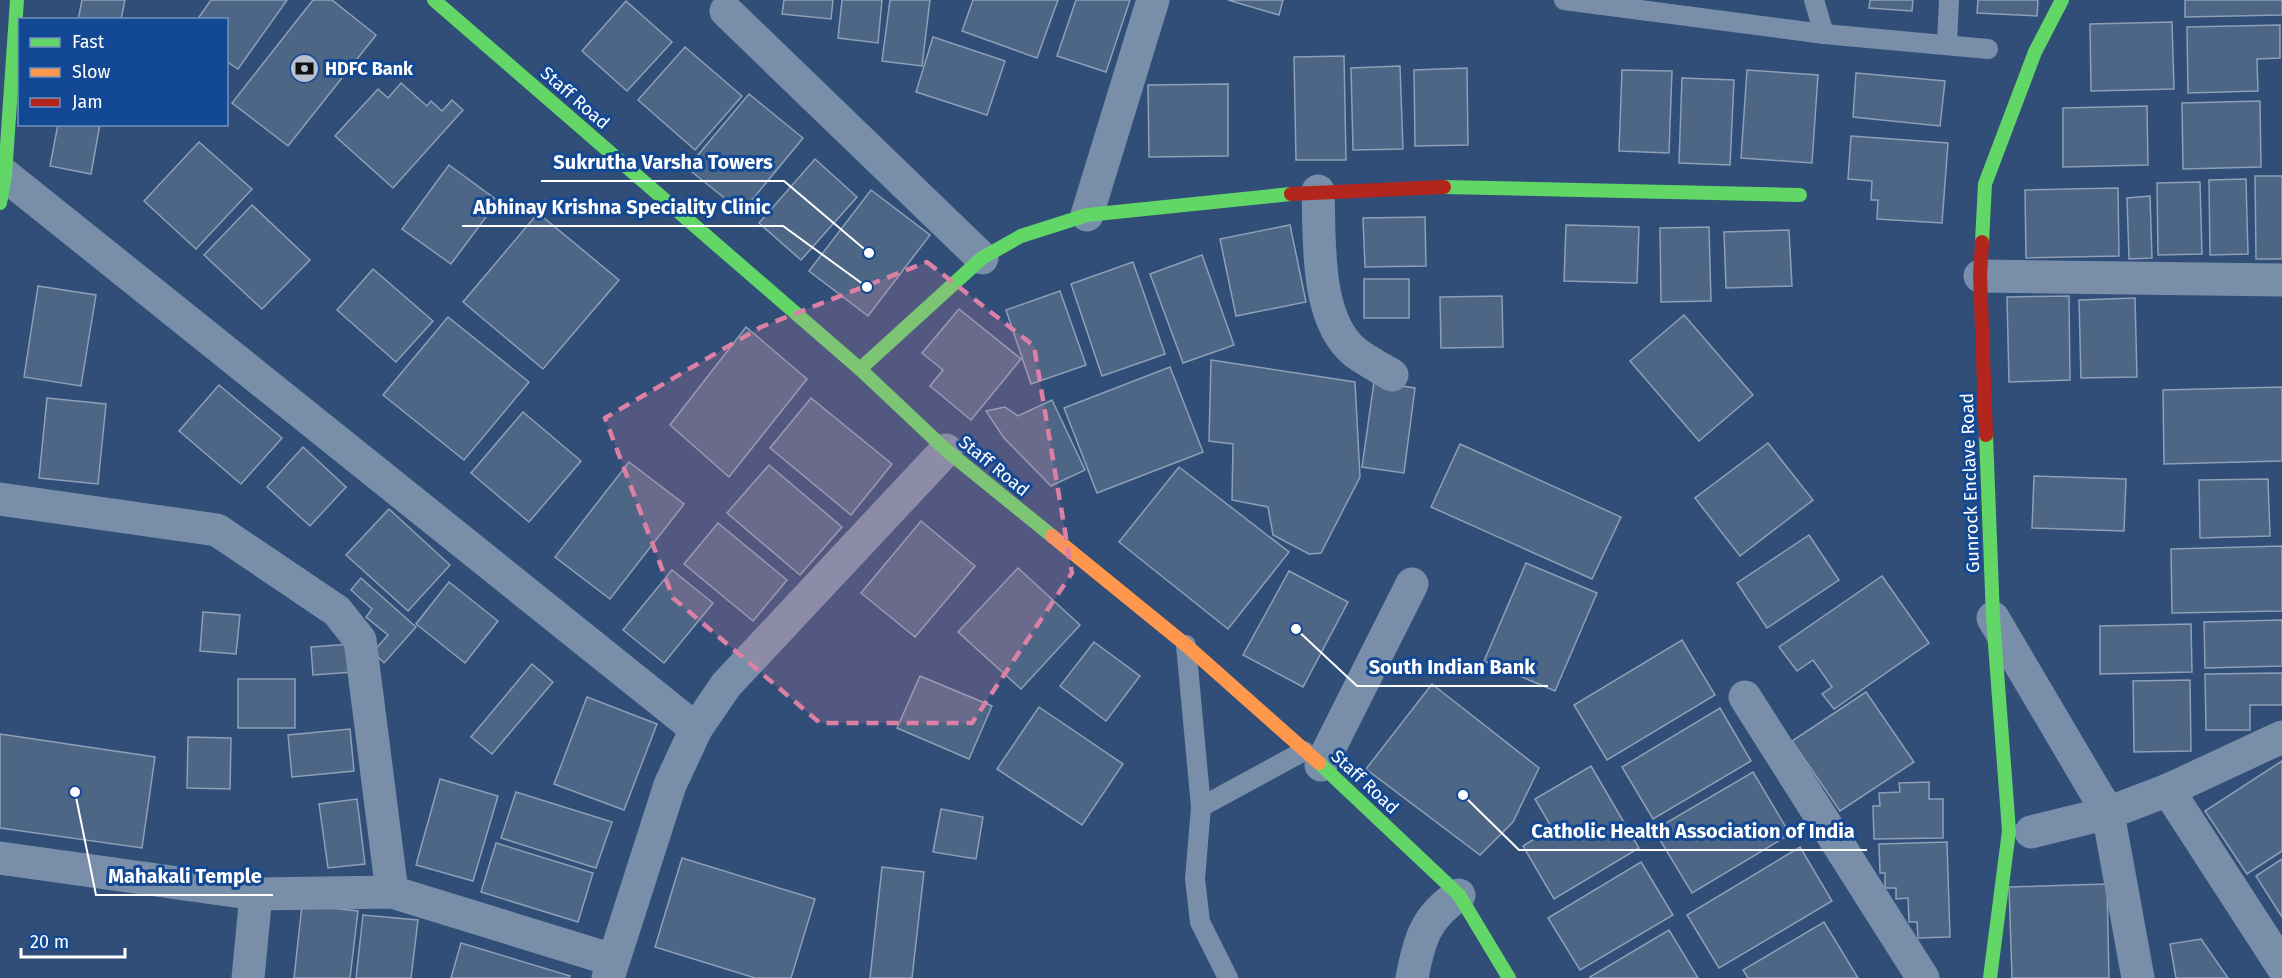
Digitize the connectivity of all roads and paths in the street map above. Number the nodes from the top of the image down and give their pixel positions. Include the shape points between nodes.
1 (17, 0) edge
2 (32, 0) edge
3 (434, 0) edge
4 (1153, 0) edge
5 (1564, 0) edge
6 (1814, 0) edge
7 (1949, 0) edge
8 (2062, 0) edge
9 (726, 11) dead end
10 (24, 18) edge
11 (18, 33) edge
12 (1824, 34) junction
13 (1947, 44) junction
14 (1988, 49) dead end
15 (6, 70) edge
16 (2, 189) edge
17 (1317, 191) junction
18 (1800, 195) dead end
19 (1087, 215) junction
20 (982, 258) junction
21 (1980, 276) junction
22 (2282, 280) edge
23 (860, 369) junction
24 (1392, 375) dead end
25 (946, 450) junction
26 (0, 499) edge
27 (1412, 584) dead end
28 (1993, 618) junction
29 (1186, 645) junction
30 (1744, 697) dead end
31 (696, 729) junction
32 (2282, 737) edge
33 (1312, 758) junction
34 (2168, 790) junction
35 (1202, 807) junction
36 (2108, 813) junction
37 (2031, 832) dead end
38 (0, 858) edge
39 (392, 892) junction
40 (256, 894) junction
41 (1459, 895) junction
42 (2282, 966) edge
43 (611, 969) edge
44 (248, 978) edge
45 (1228, 978) edge
46 (1412, 978) edge
47 (1509, 978) edge
48 (1923, 978) edge
49 (1990, 978) edge
50 (2138, 978) edge

1 - 11 street
2 - 10 street
3 - 23 street, Staff Road
4 - 19 street
5 - 12 lane
6 - 12 lane
7 - 13 lane
8 - 21 street, Gunrock Enclave Road via 2036,52 1985,184
9 - 20 street
11 - 15 street
12 - 13 lane
13 - 14 lane
15 - 16 street
16 - 31 street
17 - 18 street via 1451,187
17 - 19 street
17 - 24 street via 1323,288 1328,309 1340,334 1355,352
19 - 20 street via 1021,236
20 - 23 street
21 - 22 street
21 - 28 street, Gunrock Enclave Road
23 - 25 street, Staff Road
25 - 29 street, Staff Road
25 - 31 street via 726,685
26 - 39 street via 217,530 337,611 360,640
27 - 33 street
28 - 36 street
28 - 49 street, Gunrock Enclave Road via 2009,831
29 - 33 street, Staff Road
29 - 35 lane
30 - 48 street
31 - 43 street via 670,785
32 - 34 street
33 - 35 lane
33 - 41 street, Staff Road
34 - 36 street
34 - 42 street
35 - 45 lane via 1195,879 1200,922
36 - 37 street
36 - 50 street
38 - 40 street
39 - 40 street
39 - 43 street
40 - 44 street
41 - 46 street via 1431,918
41 - 47 street, Staff Road

